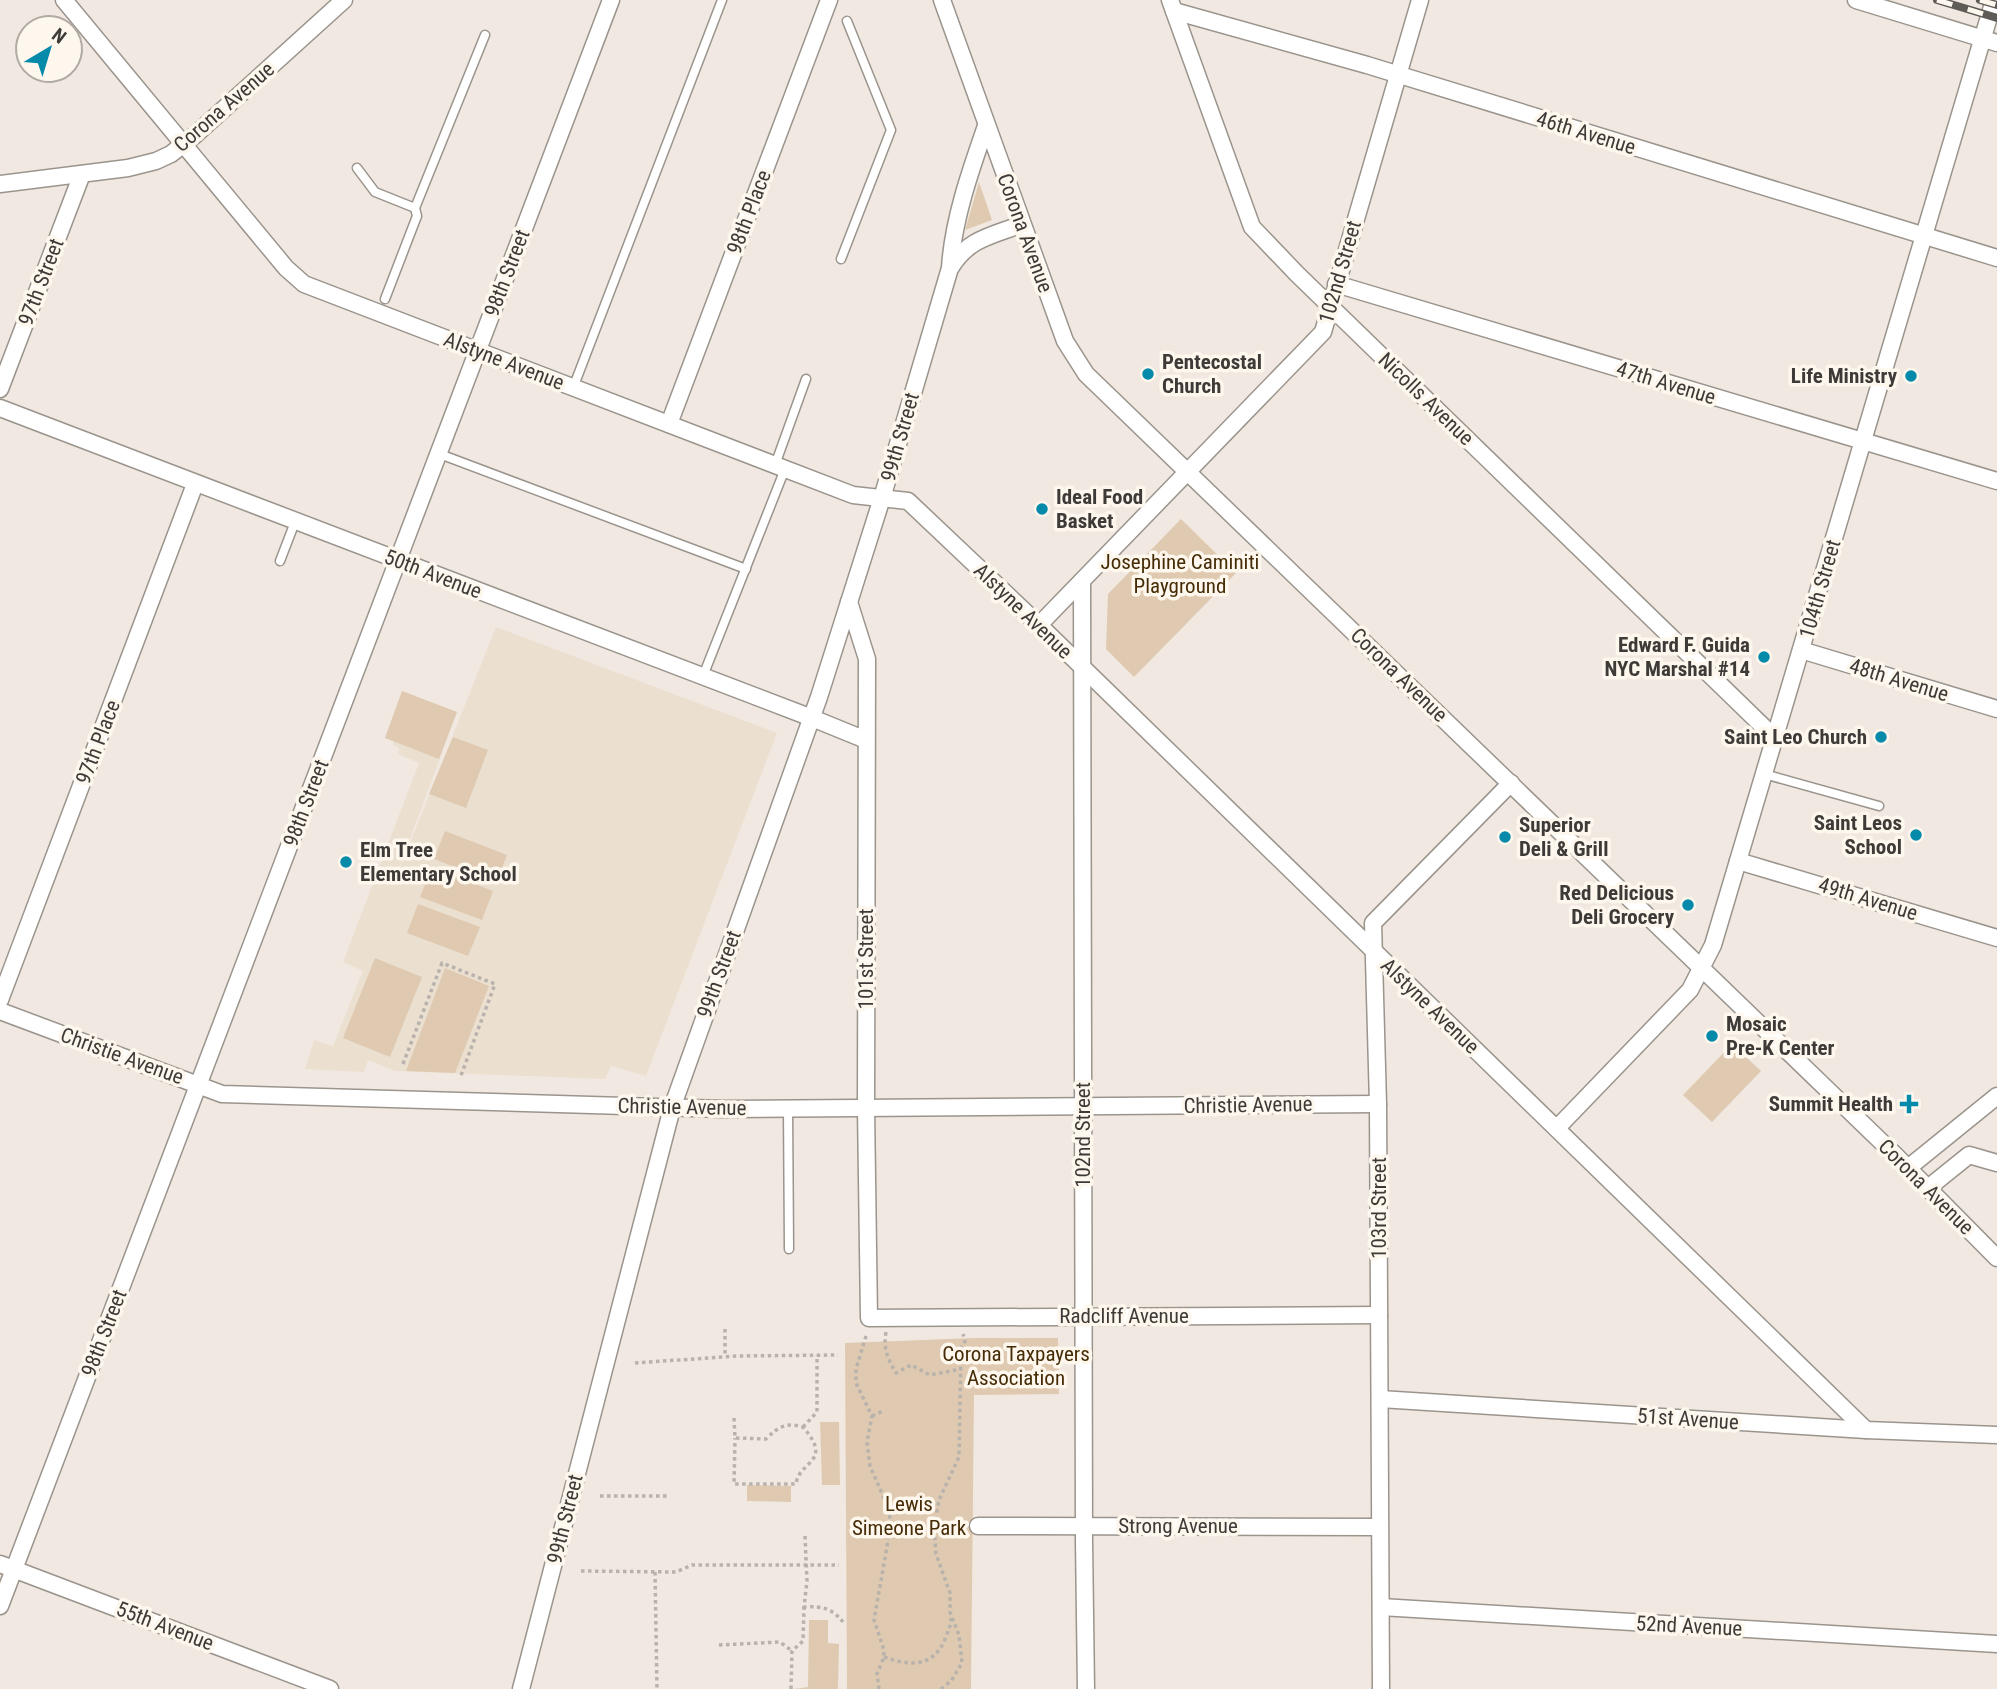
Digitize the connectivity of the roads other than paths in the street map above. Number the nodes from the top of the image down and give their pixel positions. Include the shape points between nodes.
1 (64, 0) edge
2 (344, 0) edge
3 (611, 0) edge
4 (722, 0) edge
5 (829, 0) edge
6 (942, 0) edge
7 (1420, 0) edge
8 (1856, 0) edge
9 (1994, 0) edge
10 (1172, 6) edge
11 (848, 21) dead end
12 (485, 36) dead end
13 (1990, 41) edge
14 (1398, 75) junction
15 (986, 126) junction
16 (184, 145) junction
17 (357, 168) dead end
18 (82, 174) junction
19 (0, 184) edge
20 (415, 208) junction
21 (1022, 224) junction
22 (1924, 237) junction
23 (1997, 258) edge
24 (841, 259) dead end
25 (950, 268) junction
26 (1336, 284) junction
27 (385, 299) dead end
28 (1330, 306) junction
29 (478, 351) junction
30 (806, 380) dead end
31 (573, 388) junction
32 (0, 389) edge
33 (0, 408) edge
34 (670, 424) junction
35 (1863, 442) junction
36 (437, 453) junction
37 (780, 467) junction
38 (1189, 472) junction
39 (1997, 481) edge
40 (195, 484) junction
41 (882, 498) junction
42 (295, 522) junction
43 (280, 561) dead end
44 (398, 561) junction
45 (746, 569) junction
46 (1082, 581) junction
47 (849, 603) junction
48 (1039, 625) junction
49 (1801, 650) junction
50 (1081, 666) junction
51 (703, 676) junction
52 (1997, 709) edge
53 (813, 718) junction
54 (1775, 738) junction
55 (866, 740) junction
56 (1764, 774) junction
57 (1511, 783) junction
58 (1879, 806) dead end
59 (1738, 861) junction
60 (1997, 939) edge
61 (1375, 953) junction
62 (1701, 967) junction
63 (0, 1000) edge
64 (0, 1011) edge
65 (198, 1085) junction
66 (1997, 1096) edge
67 (1378, 1104) junction
68 (1083, 1107) junction
69 (672, 1108) junction
70 (788, 1108) junction
71 (866, 1108) junction
72 (1557, 1128) junction
73 (1997, 1163) edge
74 (1908, 1168) junction
75 (1928, 1188) junction
76 (789, 1249) dead end
77 (1997, 1258) edge
78 (1379, 1315) junction
79 (1083, 1316) junction
80 (869, 1318) joint
81 (1380, 1399) junction
82 (1866, 1430) junction
83 (1997, 1435) edge
84 (1084, 1525) junction
85 (978, 1526) road end
86 (1379, 1527) junction
87 (7, 1567) edge
88 (0, 1606) edge
89 (1381, 1607) junction
90 (1997, 1644) edge
91 (330, 1689) edge
92 (521, 1689) edge
93 (1086, 1689) edge
94 (1381, 1689) edge

1 - 16 street, Alstyne Avenue
2 - 16 street, Corona Avenue
3 - 29 street, 98th Street
4 - 31 lane
5 - 34 street, 98th Place
6 - 15 street, Corona Avenue
7 - 14 street, 102nd Street
8 - 13 street
9 - 13 street, 104th Street
10 - 14 street, 46th Avenue
10 - 28 street, Nicolls Avenue via 1252,227
11 - 24 lane via 891,130
12 - 20 lane
13 - 22 street, 104th Street
14 - 22 street, 46th Avenue
14 - 26 street, 102nd Street
15 - 21 street, Corona Avenue
15 - 25 street, 99th Street via 957,223
16 - 18 street, Corona Avenue via 156,161
16 - 29 street, Alstyne Avenue via 304,284
17 - 20 lane via 375,192
18 - 19 street, Corona Avenue
18 - 32 street, 97th Street
20 - 27 lane via 417,216
21 - 25 street, 99th Street via 975,242
21 - 38 street, Corona Avenue via 1065,341 1086,374
22 - 23 street, 46th Avenue
22 - 35 street, 104th Street
25 - 41 street, 99th Street
26 - 28 street, 102nd Street
26 - 35 street, 47th Avenue
28 - 38 street, 102nd Street via 1323,332
28 - 54 street, Nicolls Avenue
29 - 31 street, Alstyne Avenue
29 - 36 street, 98th Street
30 - 37 lane
31 - 34 street, Alstyne Avenue
33 - 40 street, 50th Avenue
34 - 37 street, Alstyne Avenue
35 - 39 street, 47th Avenue
35 - 49 street, 104th Street
36 - 44 street, 98th Street
36 - 45 lane
37 - 41 street, Alstyne Avenue via 853,495
37 - 45 lane
38 - 46 street, 102nd Street
38 - 57 street, Corona Avenue
40 - 42 street, 50th Avenue
40 - 63 street, 97th Place
41 - 47 street, 99th Street
41 - 48 street, Alstyne Avenue via 908,501
42 - 43 lane
42 - 44 street, 50th Avenue
44 - 51 street, 50th Avenue
44 - 65 street, 98th Street
45 - 51 lane
46 - 48 street, 102nd Street
46 - 50 street, 102nd Street
47 - 53 street, 99th Street
47 - 55 street, 101st Street via 867,659
48 - 50 street, Alstyne Avenue
49 - 52 street, 48th Avenue
49 - 54 street, 104th Street
50 - 61 street, Alstyne Avenue
50 - 68 street, 102nd Street
51 - 53 street, 50th Avenue
53 - 55 street, 50th Avenue
53 - 69 street, 99th Street
54 - 56 street, 104th Street
55 - 71 street, 101st Street
56 - 58 lane
56 - 59 street, 104th Street
57 - 61 street, 103rd Street via 1373,923
57 - 62 street, Corona Avenue
59 - 60 street, 49th Avenue
59 - 62 street, 104th Street via 1713,945
61 - 67 street, 103rd Street
61 - 72 street, Alstyne Avenue
62 - 72 street, 104th Street via 1690,990
62 - 74 street, Corona Avenue
64 - 65 street, Christie Avenue
65 - 69 street, Christie Avenue via 222,1094
65 - 87 street, 98th Street
66 - 74 street
67 - 68 street, Christie Avenue
67 - 78 street, 103rd Street
68 - 71 street, Christie Avenue
68 - 79 street, 102nd Street
69 - 70 street, Christie Avenue
69 - 92 street, 99th Street
70 - 71 street, Christie Avenue
70 - 76 lane
71 - 80 street, 101st Street
72 - 82 street, Alstyne Avenue
73 - 75 street via 1969,1155
74 - 75 street, Corona Avenue
75 - 77 street, Corona Avenue
78 - 79 street, Radcliff Avenue
78 - 81 street, 103rd Street
79 - 80 street, Radcliff Avenue
79 - 84 street, 102nd Street
81 - 82 street, 51st Avenue
81 - 86 street, 103rd Street
82 - 83 street, 51st Avenue
84 - 85 street, Strong Avenue
84 - 86 street, Strong Avenue
84 - 93 street, 102nd Street
86 - 89 street, 103rd Street
87 - 88 street, 98th Street
87 - 91 street, 55th Avenue
89 - 90 street, 52nd Avenue
89 - 94 street, 103rd Street

